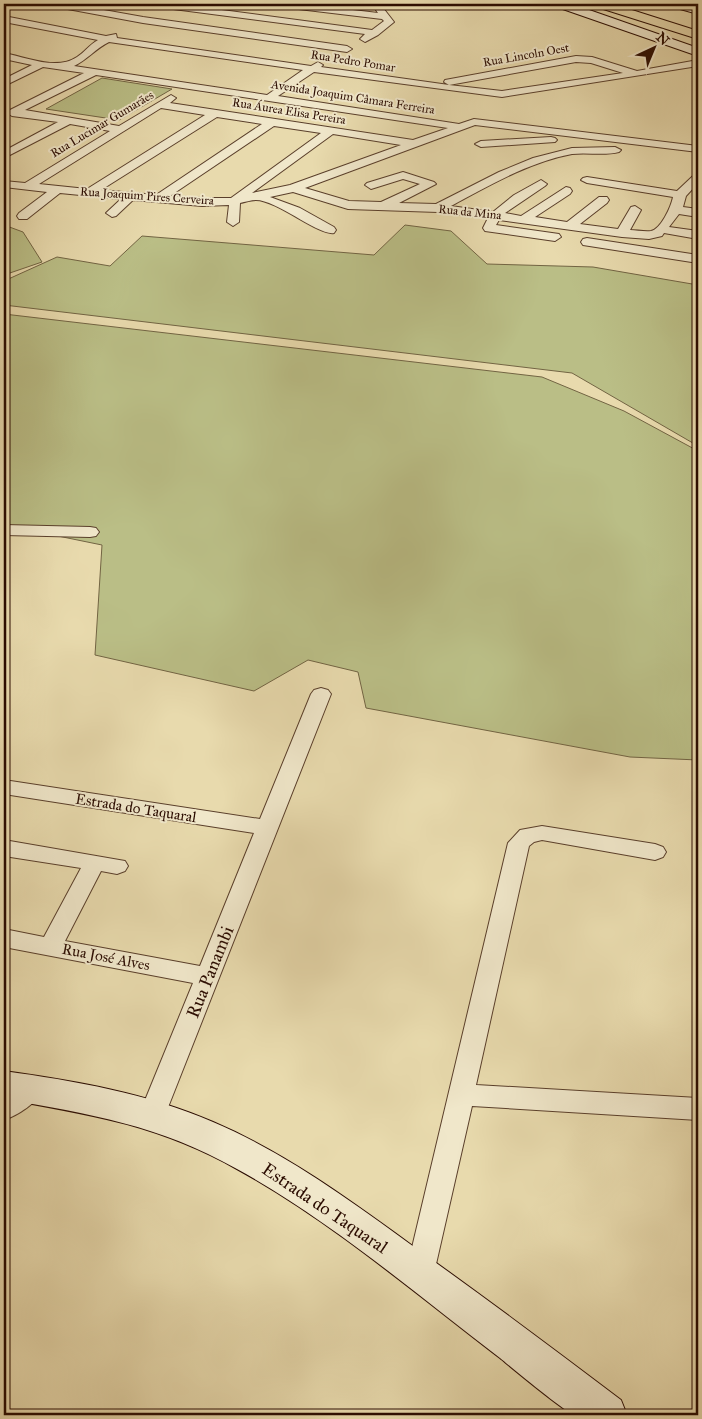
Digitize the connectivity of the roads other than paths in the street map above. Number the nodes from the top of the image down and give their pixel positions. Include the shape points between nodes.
1 (56, 4) edge
2 (158, 4) edge
3 (282, 4) edge
4 (376, 4) edge
5 (561, 4) edge
6 (601, 4) edge
7 (631, 4) edge
8 (677, 4) edge
9 (174, 5) edge
10 (698, 10) edge
11 (387, 17) junction
12 (4, 18) edge
13 (143, 20) junction
14 (698, 26) edge
15 (375, 33) junction
16 (698, 35) edge
17 (107, 39) junction
18 (346, 49) junction
19 (698, 52) edge
20 (4, 56) edge
21 (698, 63) edge
22 (42, 64) junction
23 (63, 67) junction
24 (313, 68) junction
25 (94, 72) junction
26 (637, 74) junction
27 (6, 80) edge
28 (191, 86) junction
29 (430, 86) junction
30 (420, 94) dead end
31 (269, 98) junction
32 (160, 105) junction
33 (15, 112) junction
34 (216, 113) junction
35 (4, 118) edge
36 (68, 121) junction
37 (272, 122) junction
38 (459, 127) junction
39 (120, 129) junction
40 (329, 132) junction
41 (588, 135) junction
42 (414, 144) junction
43 (481, 144) dead end
44 (698, 149) edge
45 (614, 150) dead end
46 (4, 155) edge
47 (698, 177) edge
48 (587, 180) dead end
49 (4, 184) edge
50 (371, 184) dead end
51 (541, 184) dead end
52 (26, 186) junction
53 (293, 188) junction
54 (58, 190) junction
55 (566, 191) dead end
56 (90, 192) junction
57 (682, 192) junction
58 (698, 192) edge
59 (10, 195) dead end
60 (131, 196) junction
61 (258, 196) junction
62 (158, 199) junction
63 (603, 200) dead end
64 (234, 201) junction
65 (381, 207) junction
66 (438, 208) junction
67 (636, 210) dead end
68 (676, 210) junction
69 (112, 213) dead end
70 (698, 213) edge
71 (496, 215) junction
72 (23, 216) dead end
73 (524, 218) junction
74 (233, 222) dead end
75 (569, 226) junction
76 (330, 230) dead end
77 (662, 230) junction
78 (622, 233) junction
79 (698, 235) edge
80 (698, 259) edge
81 (4, 530) edge
82 (90, 532) dead end
83 (321, 694) dead end
84 (4, 787) edge
85 (268, 828) junction
86 (4, 848) edge
87 (655, 852) dead end
88 (4, 938) edge
89 (51, 946) junction
90 (208, 977) junction
91 (13, 1094) edge
92 (462, 1095) junction
93 (698, 1109) edge
94 (152, 1115) junction
95 (420, 1273) junction
96 (586, 1410) edge

1 - 13 street
2 - 9 street
3 - 11 street
4 - 11 street
5 - 19 street
6 - 16 highway
7 - 14 highway
8 - 10 street
9 - 13 street
9 - 15 street
11 - 15 street via 388,25
12 - 17 street, Rua Pedro Pomar
13 - 17 street
13 - 18 street
15 - 18 street
17 - 23 street via 81,59
17 - 24 street, Rua Pedro Pomar
18 - 24 street
20 - 22 street, Avenida Joaquim Câmara Ferreira
21 - 26 street, Rua Pedro Pomar
22 - 23 street, Avenida Joaquim Câmara Ferreira
22 - 27 street
23 - 25 street, Avenida Joaquim Câmara Ferreira
24 - 29 street, Rua Pedro Pomar
24 - 31 street
25 - 28 street, Avenida Joaquim Câmara Ferreira
25 - 33 street
26 - 29 street, Rua Pedro Pomar via 514,94
26 - 29 street, Rua Lincoln Oest via 592,60 576,59
28 - 31 street, Avenida Joaquim Câmara Ferreira
28 - 32 street, Rua Lucimar Gumarães
29 - 30 street, Rua Lincoln Oest
31 - 38 street, Avenida Joaquim Câmara Ferreira
32 - 34 street, Rua Áurea Elisa Pereira
32 - 39 street, Rua Lucimar Gumarães
33 - 35 street
33 - 36 street
34 - 37 street, Rua Áurea Elisa Pereira
34 - 56 street
36 - 39 street
36 - 46 street
37 - 40 street, Rua Áurea Elisa Pereira
37 - 62 street
38 - 41 street, Avenida Joaquim Câmara Ferreira via 480,122
38 - 42 street, Rua Joaquim Pires Cerveira
39 - 52 street, Rua Lucimar Gumarães
40 - 42 street, Rua Áurea Elisa Pereira
40 - 64 street
41 - 43 street
41 - 44 street, Avenida Joaquim Câmara Ferreira
42 - 53 street, Rua Joaquim Pires Cerveira
45 - 66 street via 584,150 559,155 480,186
47 - 57 street
48 - 57 street
49 - 52 street, Rua Joaquim Pires Cerveira
50 - 65 street via 403,175 430,184
51 - 71 street
52 - 54 street, Rua Joaquim Pires Cerveira
52 - 59 street, Rua Lucimar Gumarães
53 - 61 street, Rua Joaquim Pires Cerveira
53 - 65 street, Rua da Mina via 341,204
54 - 56 street, Rua Joaquim Pires Cerveira
54 - 72 street
55 - 73 street
56 - 60 street, Rua Joaquim Pires Cerveira
57 - 58 street
57 - 68 street
60 - 62 street, Rua Joaquim Pires Cerveira
60 - 69 street
61 - 64 street, Rua Joaquim Pires Cerveira
61 - 76 street via 296,211
62 - 64 street, Rua Joaquim Pires Cerveira
63 - 75 street
64 - 74 street
65 - 66 street, Rua da Mina
66 - 71 street, Rua da Mina
67 - 78 street
68 - 70 street
68 - 77 street
71 - 73 street, Rua da Mina
71 - 80 street via 489,228
73 - 75 street, Rua da Mina
75 - 78 street, Rua da Mina
77 - 78 street, Rua da Mina via 650,235
77 - 79 street
81 - 82 street
83 - 85 street, Rua Panambi
84 - 85 street, Estrada do Taquaral
85 - 90 street, Rua Panambi
86 - 89 street via 106,864
87 - 92 street via 542,833 528,835 519,843
88 - 89 street, Rua José Alves
89 - 90 street, Rua José Alves
90 - 94 street, Rua Panambi
91 - 94 street, Estrada do Taquaral via 58,1093
92 - 93 street
92 - 95 street
94 - 95 street, Estrada do Taquaral via 224,1144 302,1188
95 - 96 street, Estrada do Taquaral

